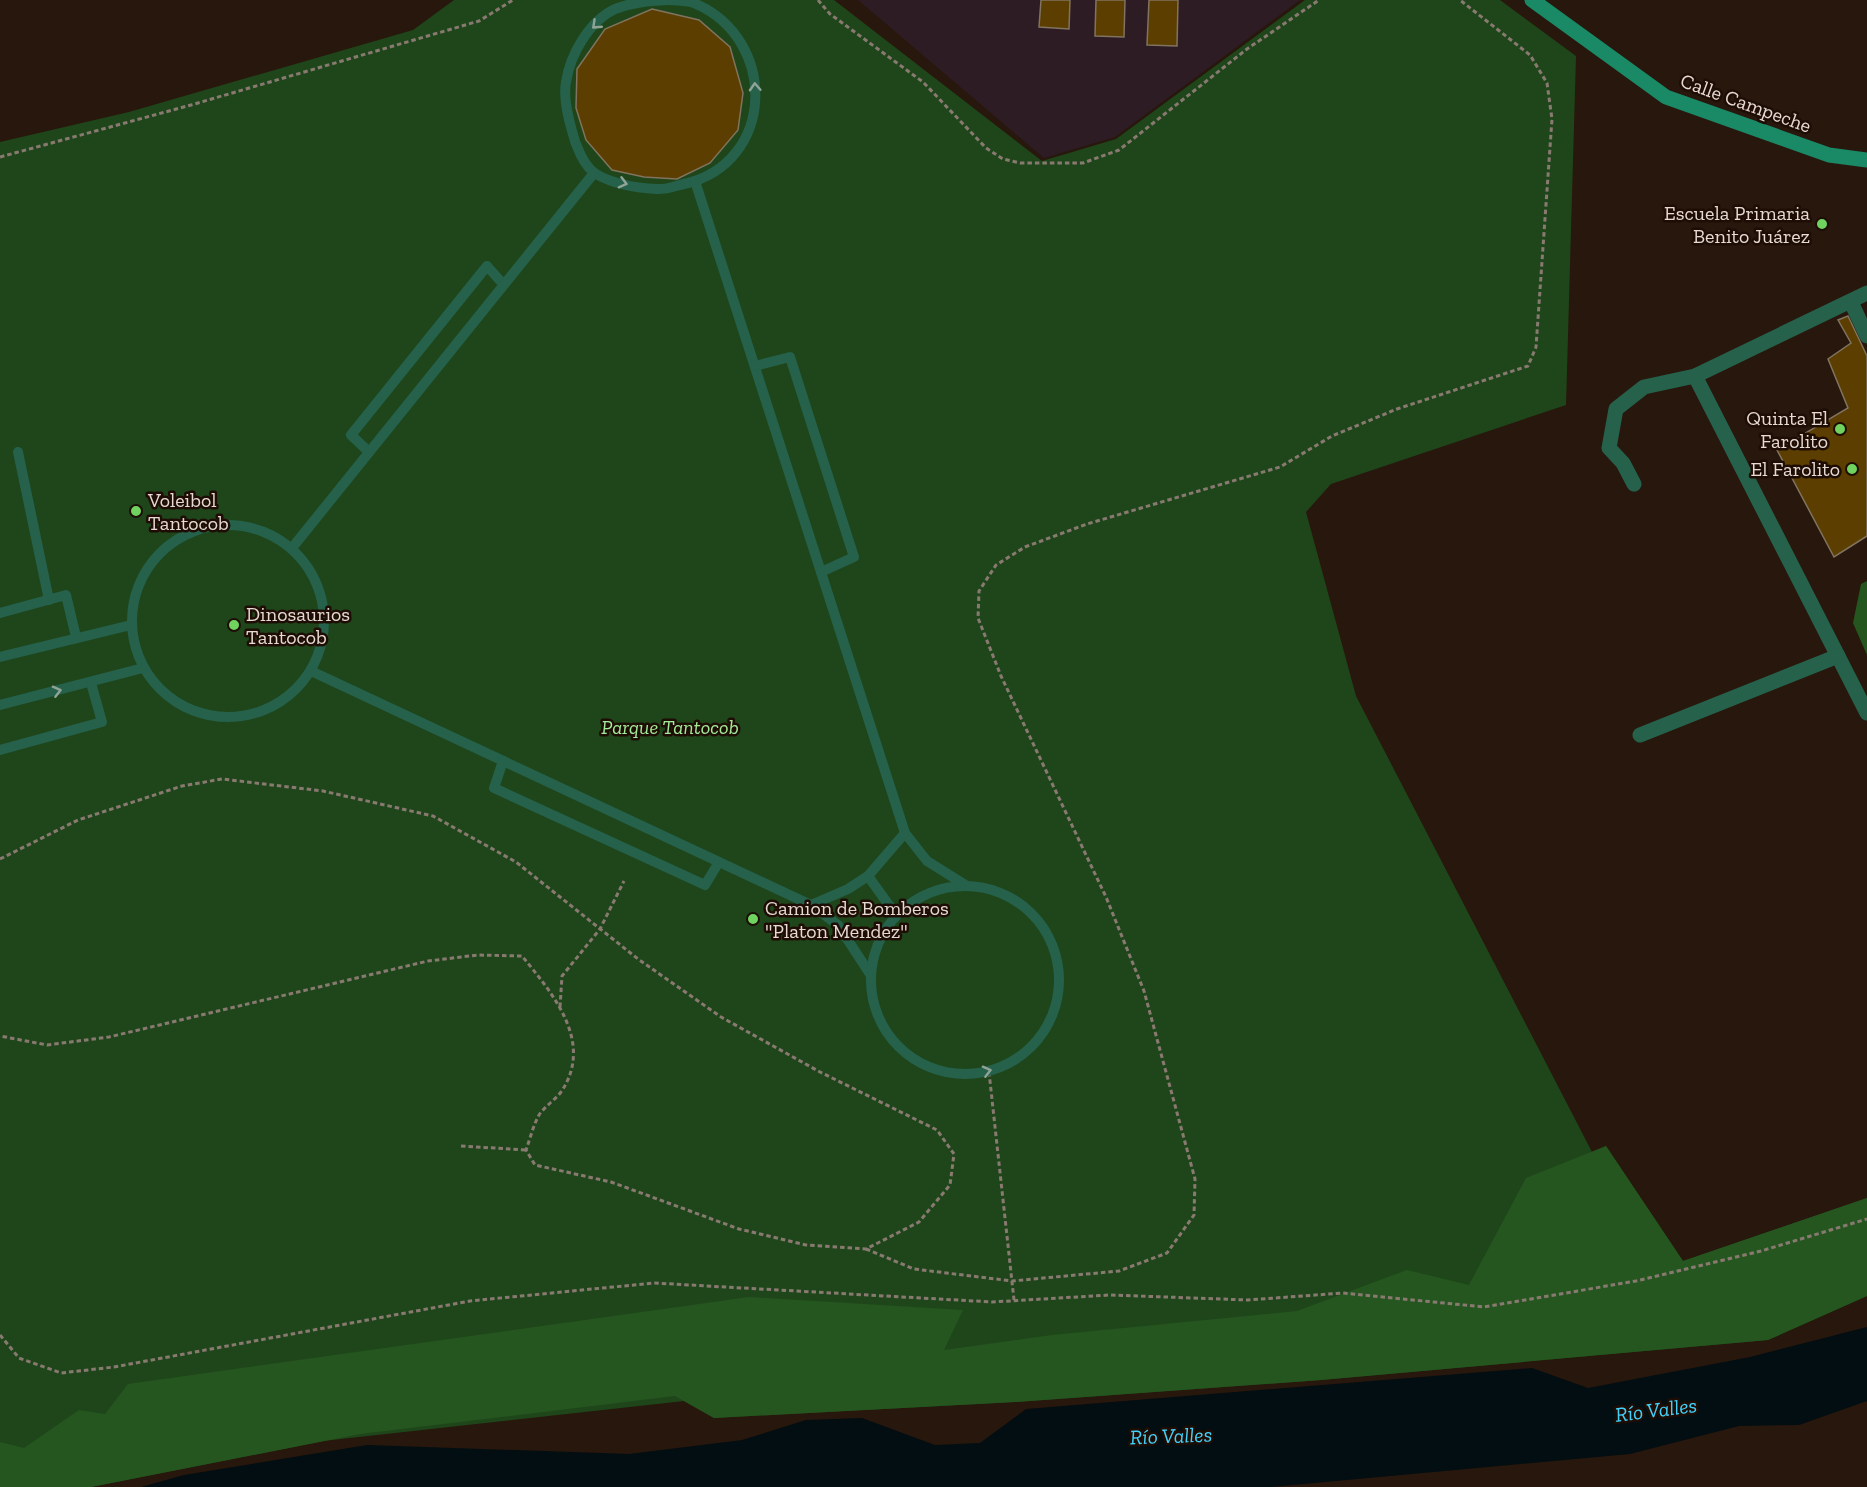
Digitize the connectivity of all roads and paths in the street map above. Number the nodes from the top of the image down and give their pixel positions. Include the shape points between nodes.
1 (513, 0) edge
2 (669, 0) edge
3 (819, 0) edge
4 (1319, 0) edge
5 (1460, 0) edge
6 (1532, 0) edge
7 (0, 157) edge
8 (1867, 160) edge
9 (594, 173) junction
10 (695, 182) junction
11 (503, 284) junction
12 (1867, 293) edge
13 (1851, 302) junction
14 (1867, 336) edge
15 (755, 366) junction
16 (1695, 376) junction
17 (18, 452) dead end
18 (369, 452) junction
19 (1634, 484) dead end
20 (292, 548) junction
21 (821, 572) junction
22 (49, 600) junction
23 (0, 613) edge
24 (131, 625) junction
25 (76, 638) junction
26 (1838, 656) junction
27 (0, 657) edge
28 (143, 668) junction
29 (311, 671) junction
30 (91, 683) junction
31 (0, 705) edge
32 (1867, 713) edge
33 (1640, 735) dead end
34 (0, 750) edge
35 (503, 761) junction
36 (905, 833) junction
37 (0, 860) edge
38 (719, 862) junction
39 (868, 876) junction
40 (624, 881) dead end
41 (967, 886) junction
42 (811, 905) junction
43 (896, 915) junction
44 (600, 929) junction
45 (870, 974) junction
46 (560, 1008) junction
47 (0, 1036) edge
48 (989, 1072) junction
49 (461, 1146) dead end
50 (526, 1150) junction
51 (1867, 1219) edge
52 (866, 1250) junction
53 (1012, 1281) junction
54 (1014, 1301) junction
55 (0, 1335) edge

1 - 7 path via 479,21
2 -> 9 lane via 639,2 613,10 592,26 576,51 565,83 568,117 576,145
10 -> 2 lane via 723,168 742,146 754,118 754,67 718,16 694,2
3 - 4 path via 830,14 923,82 986,148 1003,159 1020,163 1083,163 1119,150 1247,49
5 - 53 path via 1530,55 1547,83 1552,119 1536,347 1528,366 1396,409 1332,436 1280,467 1087,524 1025,547 996,565 979,591 978,618 1001,676 1106,897 1144,991 1195,1179 1194,1215 1167,1253 1119,1270
6 - 8 street, Calle Campeche via 1666,97 1829,155
9 -> 10 lane via 623,184 660,190
9 - 11 lane
10 - 15 lane
11 - 18 lane
11 - 18 lane via 487,266 351,435
12 - 13 street
13 - 14 street
13 - 16 street
15 - 21 lane
15 - 21 lane via 790,357 794,369 854,557
16 - 19 street via 1644,387 1616,409 1609,448
16 - 26 street
17 - 22 lane
18 - 20 lane
20 - 24 lane via 265,531 233,524 201,527 172,541 150,564 136,592
20 - 29 lane via 313,574 324,606 323,639
21 - 36 lane
22 - 23 lane
22 - 25 lane via 66,595
24 - 25 lane
24 - 28 lane
25 - 27 lane
26 - 32 street
26 - 33 street
28 - 29 lane via 165,695 193,712 226,718 260,713 289,697
28 - 30 lane
29 - 35 lane
31 -> 30 lane
30 - 34 lane via 102,722
35 - 38 lane
35 - 38 lane via 494,788 705,885
36 - 39 lane
36 - 41 lane via 927,861
37 - 44 path via 78,820 182,786 222,779 312,789 433,816 516,862
38 - 42 lane
39 - 42 lane
39 - 43 lane
40 - 44 path
41 - 43 lane via 954,885 922,895
41 - 48 lane via 986,887 1016,900 1040,923 1055,952 1059,985 1053,1014 1038,1040 1016,1060
42 - 45 lane via 838,925
43 - 45 lane via 878,942
44 - 46 path via 562,976
44 - 52 path via 721,1017 937,1130 954,1154 950,1185 919,1222
45 -> 48 lane via 873,1004 885,1031 904,1054 930,1069 959,1075
46 - 47 path via 522,956 478,955 428,961 109,1036 48,1045
46 - 50 path via 571,1028 573,1061 562,1091 540,1115
48 - 53 path
49 - 50 path
50 - 52 path via 535,1165 611,1182 739,1229 806,1245
51 - 54 path via 1761,1251 1636,1281 1484,1306 1343,1293 1248,1300 1110,1295
52 - 53 path via 914,1269
53 - 54 path
54 - 55 path via 654,1283 470,1301 114,1367 61,1373 19,1358

